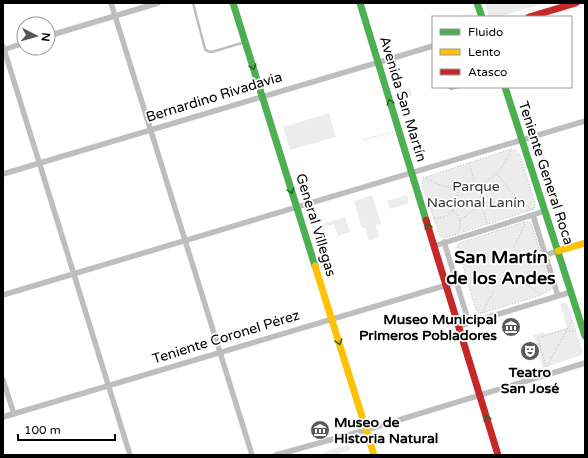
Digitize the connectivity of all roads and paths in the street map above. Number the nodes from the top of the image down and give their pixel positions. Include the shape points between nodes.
1 (111, 3) edge
2 (158, 3) edge
3 (193, 3) edge
4 (233, 3) edge
5 (360, 3) edge
6 (478, 3) edge
7 (576, 3) edge
8 (115, 16) junction
9 (482, 16) edge
10 (532, 16) edge
11 (56, 34) edge
12 (245, 42) junction
13 (16, 45) edge
14 (432, 46) edge
15 (3, 48) edge
16 (378, 62) junction
17 (505, 88) edge
18 (262, 97) junction
19 (585, 121) edge
20 (151, 130) junction
21 (399, 130) junction
22 (363, 140) dead end
23 (522, 140) junction
24 (511, 149) junction
25 (469, 162) junction
26 (39, 163) junction
27 (412, 173) junction
28 (3, 174) edge
29 (497, 174) junction
30 (425, 176) junction
31 (476, 185) junction
32 (458, 187) junction
33 (476, 188) dead end
34 (480, 199) dead end
35 (524, 204) junction
36 (297, 207) junction
37 (482, 207) junction
38 (453, 210) junction
39 (545, 211) junction
40 (533, 212) junction
41 (433, 218) junction
42 (460, 221) junction
43 (527, 222) junction
44 (489, 229) junction
45 (459, 233) junction
46 (185, 241) junction
47 (444, 242) junction
48 (585, 243) edge
49 (434, 246) junction
50 (514, 247) dead end
51 (558, 251) junction
52 (546, 255) junction
53 (73, 274) junction
54 (522, 281) dead end
55 (456, 282) junction
56 (446, 285) junction
57 (494, 290) dead end
58 (571, 292) junction
59 (3, 295) edge
60 (541, 295) junction
61 (558, 296) junction
62 (482, 313) junction
63 (332, 319) junction
64 (572, 319) dead end
65 (469, 323) junction
66 (459, 326) junction
67 (567, 329) junction
68 (566, 331) junction
69 (576, 332) dead end
70 (585, 336) edge
71 (220, 352) junction
72 (585, 363) edge
73 (3, 380) edge
74 (108, 386) junction
75 (480, 395) junction
76 (14, 414) junction
77 (3, 418) edge
78 (366, 430) junction
79 (130, 455) edge
80 (252, 455) edge
81 (276, 455) edge
82 (374, 455) edge
83 (498, 455) edge

1 - 8 street
2 - 8 street
3 - 12 lane via 205,49 212,52
4 - 12 main road, General Villegas
5 - 16 main road, Avenida San Martín
6 - 9 main road
7 - 10 main road
8 - 11 street
8 - 20 street
12 -> 18 main road, General Villegas
13 - 15 street
14 - 16 street, Bernardino Rivadavia
15 - 26 street
16 - 18 street, Bernardino Rivadavia
21 -> 16 main road, Avenida San Martín
17 - 23 main road, Teniente General Roca
18 - 20 street, Bernardino Rivadavia
18 -> 36 main road, General Villegas
19 - 23 street
20 - 26 street, Bernardino Rivadavia
20 - 46 street
21 - 22 path
21 - 27 main road, Avenida San Martín
23 - 27 street
23 - 39 main road, Teniente General Roca
24 - 25 path
24 - 29 path
24 - 40 path via 520,155 535,203
25 - 30 path
25 - 31 path
26 - 28 street, Bernardino Rivadavia
26 - 53 street
27 - 36 street
49 -> 27 main road, Avenida San Martín
29 - 31 path
29 - 35 path
30 - 32 path via 437,184
30 - 41 path via 422,182
31 - 32 path
31 - 33 path
32 - 38 path
34 - 37 path
35 - 37 path
35 - 40 path
36 - 46 street
36 - 63 main road, General Villegas
37 - 42 path via 470,212
37 - 44 path
38 - 41 path via 445,217
38 - 42 path
39 - 40 street
39 - 51 main road, Teniente General Roca
40 - 44 street
40 - 44 path
40 - 52 street
41 - 45 path via 442,237
42 - 45 path
43 - 44 path
43 - 50 path
43 - 60 path via 532,226 551,287 548,292
44 - 45 path
44 - 47 street
44 - 62 path via 457,246 475,307 477,312
46 - 53 street
46 - 71 street
47 - 49 street
47 - 55 street
48 - 51 main road
49 - 56 main road, Avenida San Martín
51 - 52 street
51 - 58 main road, Teniente General Roca
52 - 61 street
53 - 59 street
53 - 74 street
54 - 60 path
55 - 56 street, Teniente Coronel Pérez
55 - 65 street
56 - 63 street, Teniente Coronel Pérez
56 - 66 main road, Avenida San Martín
57 - 62 path
58 - 61 street
58 - 70 main road, Teniente General Roca
60 - 62 path
61 - 65 street
63 - 71 street, Teniente Coronel Pérez
63 -> 78 main road, General Villegas
64 - 67 path
65 - 66 street
66 - 75 main road, Avenida San Martín
67 - 68 path
67 - 68 path via 538,338 546,366
68 - 69 path
71 - 74 street, Teniente Coronel Pérez
71 - 80 street
72 - 75 street
73 - 76 street
74 - 76 street, Teniente Coronel Pérez
74 - 79 street
75 - 78 street
83 -> 75 main road, Avenida San Martín
76 - 77 street, Teniente Coronel Pérez
78 - 81 street
78 - 82 main road, General Villegas

